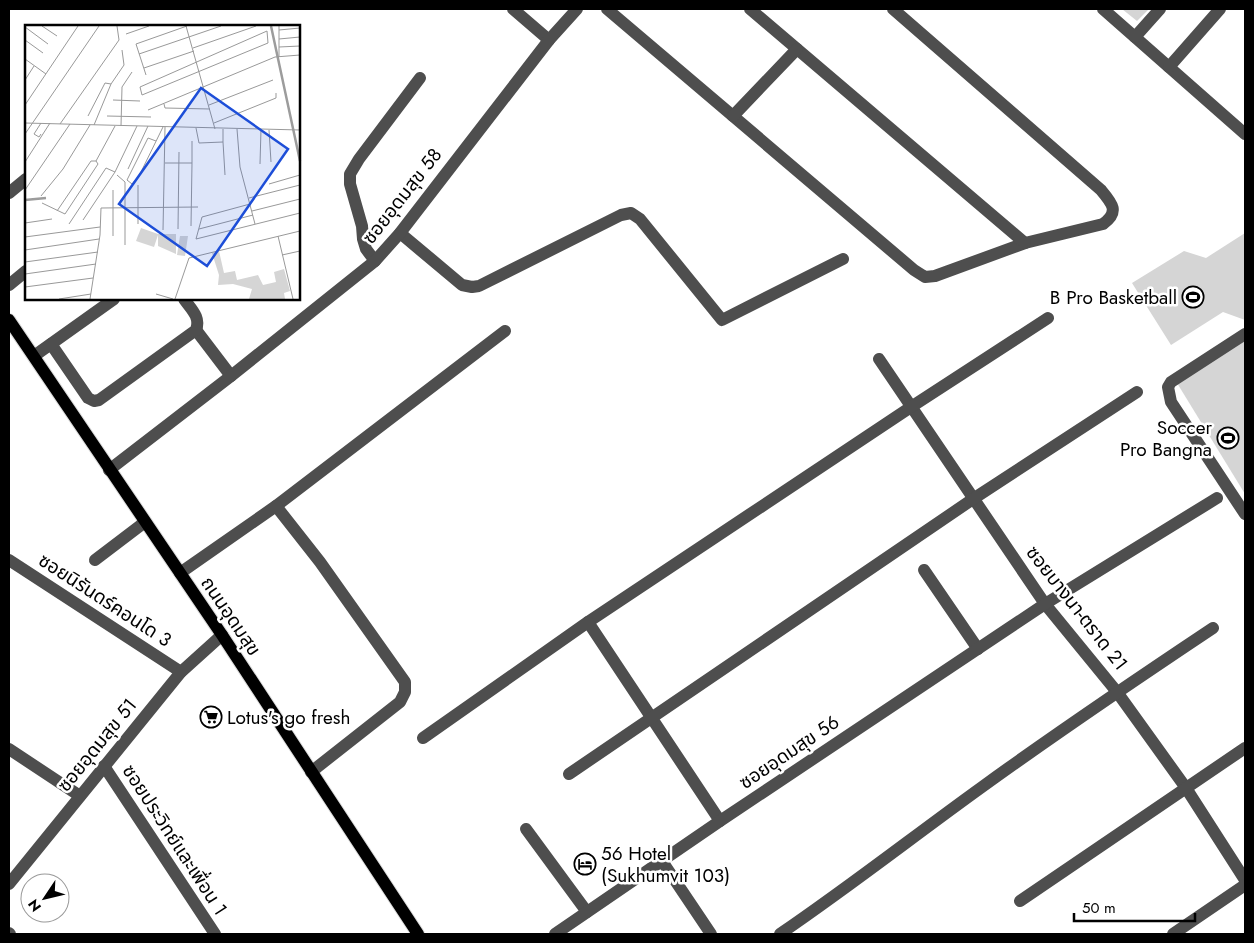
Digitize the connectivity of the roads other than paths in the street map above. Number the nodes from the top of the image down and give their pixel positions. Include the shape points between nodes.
1 (513, 9) edge
2 (577, 9) edge
3 (607, 9) edge
4 (750, 9) edge
5 (893, 9) edge
6 (1103, 9) edge
7 (1160, 9) edge
8 (1220, 9) edge
9 (1135, 37) junction
10 (549, 40) junction
11 (797, 49) junction
12 (1169, 67) junction
13 (420, 78) dead end
14 (733, 116) junction
15 (1245, 134) edge
16 (25, 180) edge
17 (9, 193) edge
18 (400, 233) junction
19 (1025, 243) junction
20 (843, 259) dead end
21 (375, 261) junction
22 (25, 272) edge
23 (9, 285) edge
24 (113, 300) edge
25 (185, 300) edge
26 (1048, 318) dead end
27 (9, 320) edge
28 (196, 330) junction
29 (506, 331) dead end
30 (1245, 334) edge
31 (51, 344) junction
32 (34, 356) junction
33 (879, 359) dead end
34 (230, 376) junction
35 (1137, 392) dead end
36 (911, 407) junction
37 (109, 470) junction
38 (1217, 498) dead end
39 (973, 499) junction
40 (276, 506) junction
41 (1245, 514) edge
42 (145, 522) junction
43 (9, 560) edge
44 (95, 560) dead end
45 (924, 570) dead end
46 (180, 573) junction
47 (1045, 604) junction
48 (588, 622) junction
49 (1213, 628) dead end
50 (222, 635) junction
51 (978, 649) junction
52 (181, 672) junction
53 (1118, 692) junction
54 (652, 717) junction
55 (424, 738) dead end
56 (1245, 748) edge
57 (9, 749) edge
58 (104, 766) junction
59 (311, 772) junction
60 (569, 774) dead end
61 (1186, 788) junction
62 (80, 796) junction
63 (720, 821) junction
64 (526, 829) dead end
65 (662, 861) junction
66 (1245, 880) edge
67 (9, 884) edge
68 (1245, 885) edge
69 (1020, 901) dead end
70 (587, 912) junction
71 (215, 934) edge
72 (418, 934) edge
73 (555, 934) edge
74 (711, 934) edge
75 (780, 934) edge
76 (1173, 934) edge

1 - 10 street
2 - 10 street, ซอยอุดมสุข 58
3 - 14 street
4 - 11 street
5 - 19 street via 1101,190 1113,206 1113,214 1104,224
6 - 9 street
7 - 9 street
8 - 12 street
9 - 12 street
10 - 18 street, ซอยอุดมสุข 58
11 - 14 street
11 - 19 street
12 - 15 street
13 - 21 street via 350,174 363,239
14 - 19 street via 925,277
16 - 17 street
18 - 20 street via 462,285 472,287 631,213 640,219 722,320
18 - 21 street, ซอยอุดมสุข 58
21 - 34 street, ซอยอุดมสุข 58
22 - 23 street
24 - 31 street
25 - 28 street via 197,317
26 - 36 street
27 - 32 main road, ถนนอุดมสุข
28 - 31 street via 95,401 88,398
28 - 34 street
29 - 40 street
30 - 41 street via 1170,382 1168,387 1171,402
31 - 32 street
32 - 37 main road, ถนนอุดมสุข
33 - 36 street, ซอยบางนา-ตราด 21
34 - 37 street, ซอยอุดมสุข 58
35 - 39 street
36 - 39 street, ซอยบางนา-ตราด 21
36 - 48 street
37 - 42 main road, ถนนอุดมสุข
38 - 47 street, ซอยอุดมสุข 56
39 - 47 street, ซอยบางนา-ตราด 21
39 - 54 street
40 - 46 street
40 - 59 street via 405,682 400,702
42 - 44 street
42 - 46 main road, ถนนอุดมสุข
43 - 52 street, ซอยนิรันดร์คอนโด 3
45 - 51 street
46 - 50 main road, ถนนอุดมสุข
47 - 51 street, ซอยอุดมสุข 56
47 - 53 street, ซอยบางนา-ตราด 21
48 - 54 street
48 - 55 street
49 - 53 street
50 - 52 street, ซอยอุดมสุข 51
50 - 59 main road, ถนนอุดมสุข
51 - 63 street, ซอยอุดมสุข 56
52 - 58 street, ซอยอุดมสุข 51
53 - 61 street, ซอยบางนา-ตราด 21
53 - 75 street via 981,787 828,902
54 - 60 street
54 - 63 street
56 - 61 street
57 - 62 street
58 - 62 street, ซอยอุดมสุข 51
58 - 71 street, ซอยประวิทย์และเพื่อน 1
59 - 72 main road, ถนนอุดมสุข
61 - 66 street, ซอยบางนา-ตราด 21
61 - 69 street
62 - 67 street, ซอยอุดมสุข 51
63 - 65 street, ซอยอุดมสุข 56
64 - 70 street
65 - 70 street, ซอยอุดมสุข 56
65 - 74 street
68 - 76 street
70 - 73 street, ซอยอุดมสุข 56

